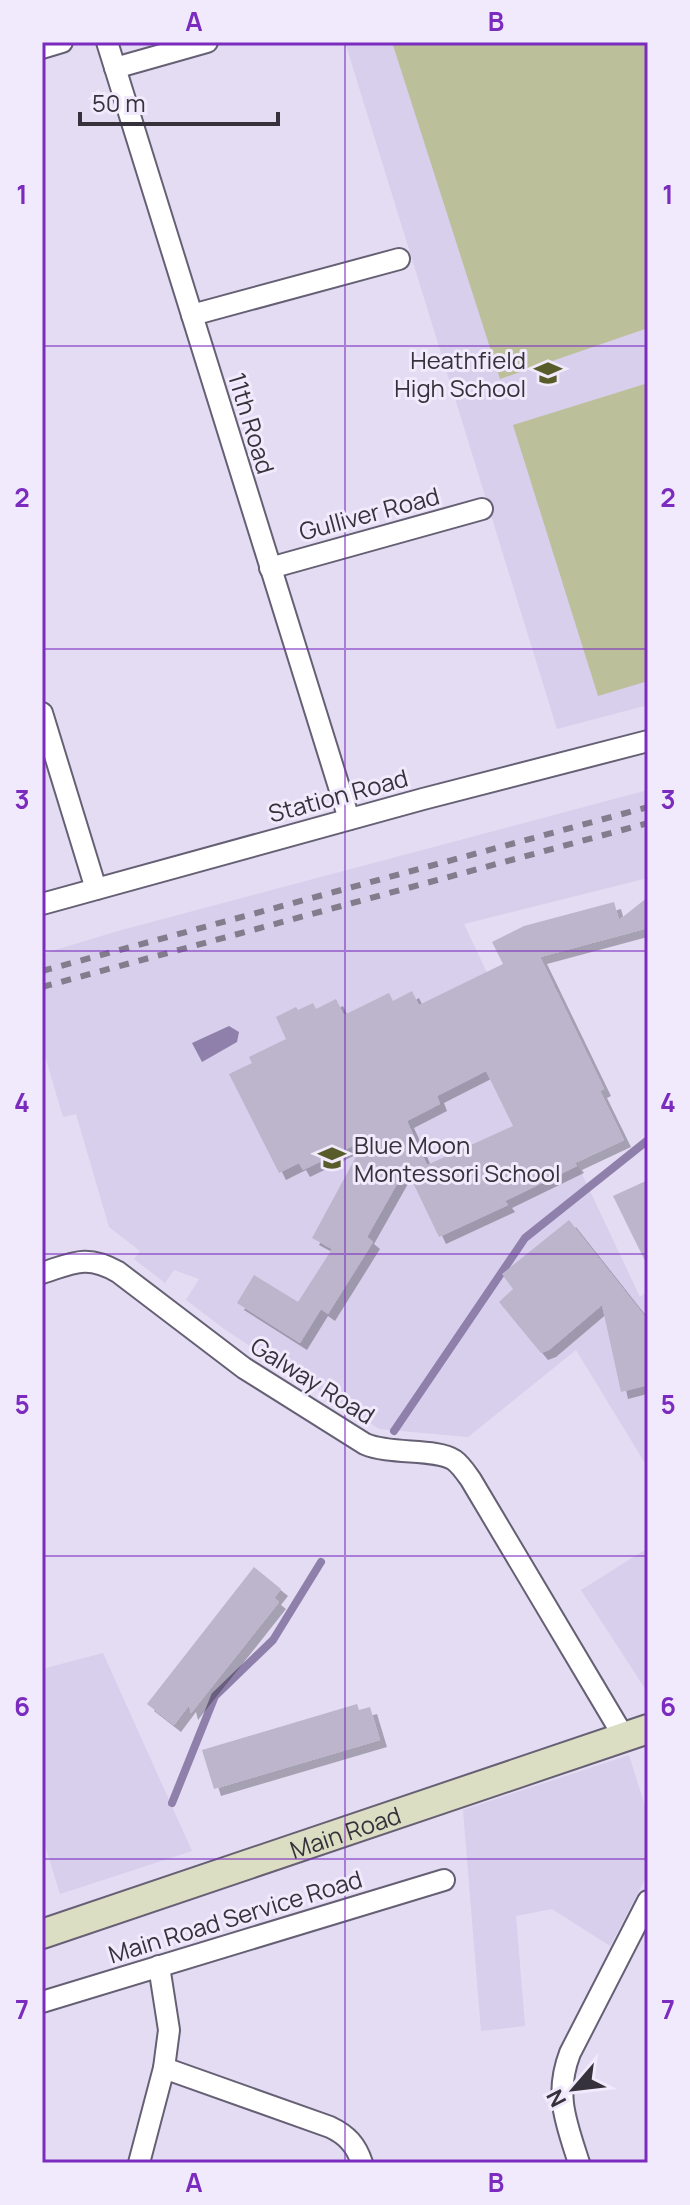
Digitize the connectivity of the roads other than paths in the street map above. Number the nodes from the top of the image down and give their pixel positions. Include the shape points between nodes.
1 (62, 42) edge
2 (107, 42) edge
3 (207, 42) edge
4 (42, 48) edge
5 (115, 68) junction
6 (399, 259) dead end
7 (192, 315) junction
8 (482, 509) dead end
9 (270, 568) junction
10 (42, 713) edge
11 (648, 741) edge
12 (349, 819) junction
13 (96, 889) junction
14 (42, 904) edge
15 (42, 1273) edge
16 (636, 1733) edge
17 (444, 1880) dead end
18 (648, 1901) edge
19 (42, 1934) edge
20 (159, 1966) junction
21 (42, 2002) edge
22 (164, 2068) junction
23 (139, 2163) edge
24 (362, 2163) edge
25 (579, 2163) edge

1 - 4 street
2 - 5 street, 11th Road
3 - 5 street
5 - 7 street, 11th Road
6 - 7 street
7 - 9 street, 11th Road
8 - 9 street, Gulliver Road
9 - 12 street, 11th Road
10 - 13 street
11 - 12 street, Station Road
12 - 13 street, Station Road
13 - 14 street, Station Road
15 - 16 street, Galway Road via 82,1261 101,1262 244,1368 365,1444 456,1461
16 - 19 main road, Main Road
17 - 20 street, Main Road Service Road
18 - 25 street via 563,2073 564,2114
20 - 21 street, Main Road Service Road
20 - 22 street via 169,2030
22 - 23 street
22 - 24 street via 343,2133

